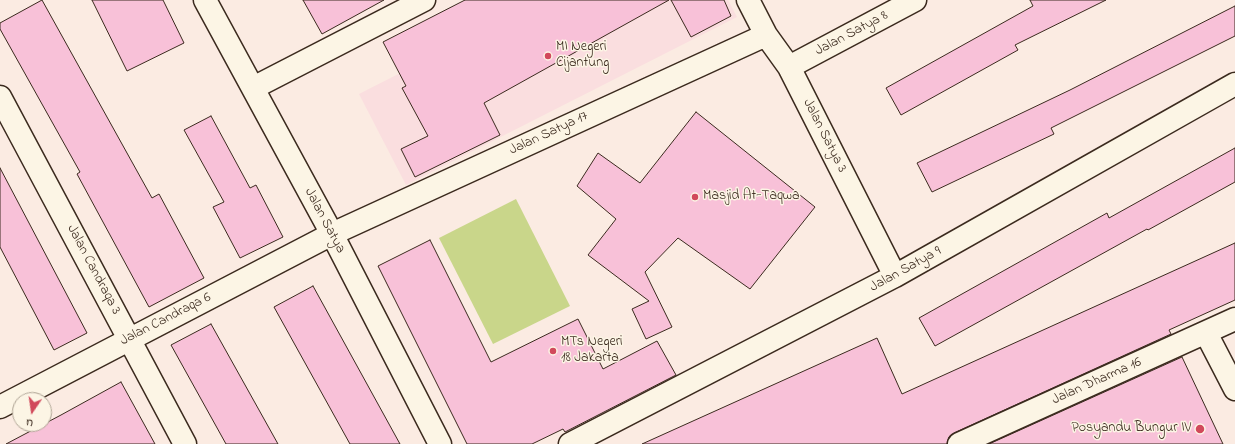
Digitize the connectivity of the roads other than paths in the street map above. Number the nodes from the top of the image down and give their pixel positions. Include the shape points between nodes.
1 (205, 0) edge
2 (424, 0) edge
3 (748, 0) edge
4 (915, 0) edge
5 (766, 34) junction
6 (790, 67) junction
7 (1235, 84) edge
8 (253, 88) junction
9 (0, 97) edge
10 (332, 234) junction
11 (895, 276) junction
12 (1235, 319) edge
13 (1206, 333) junction
14 (129, 339) junction
15 (1235, 389) edge
16 (0, 407) edge
17 (185, 444) edge
18 (440, 444) edge
19 (570, 444) edge
20 (959, 444) edge

1 - 8 street, Jalan Satya
2 - 8 street
3 - 5 street, Jalan Satya 3
4 - 6 street, Jalan Satya 8
5 - 6 street, Jalan Satya 3
5 - 10 street, Jalan Satya 17
6 - 11 street, Jalan Satya 3
7 - 11 street, Jalan Satya 9
8 - 10 street, Jalan Satya
9 - 14 street, Jalan Candraqa 3
10 - 14 street, Jalan Candraqa 6
10 - 18 street, Jalan Satya
11 - 19 street, Jalan Satya 9
12 - 13 street, Jalan Dharma 16
13 - 15 street
13 - 20 street, Jalan Dharma 16
14 - 16 street, Jalan Candraqa 6
14 - 17 street, Jalan Candraqa 3

